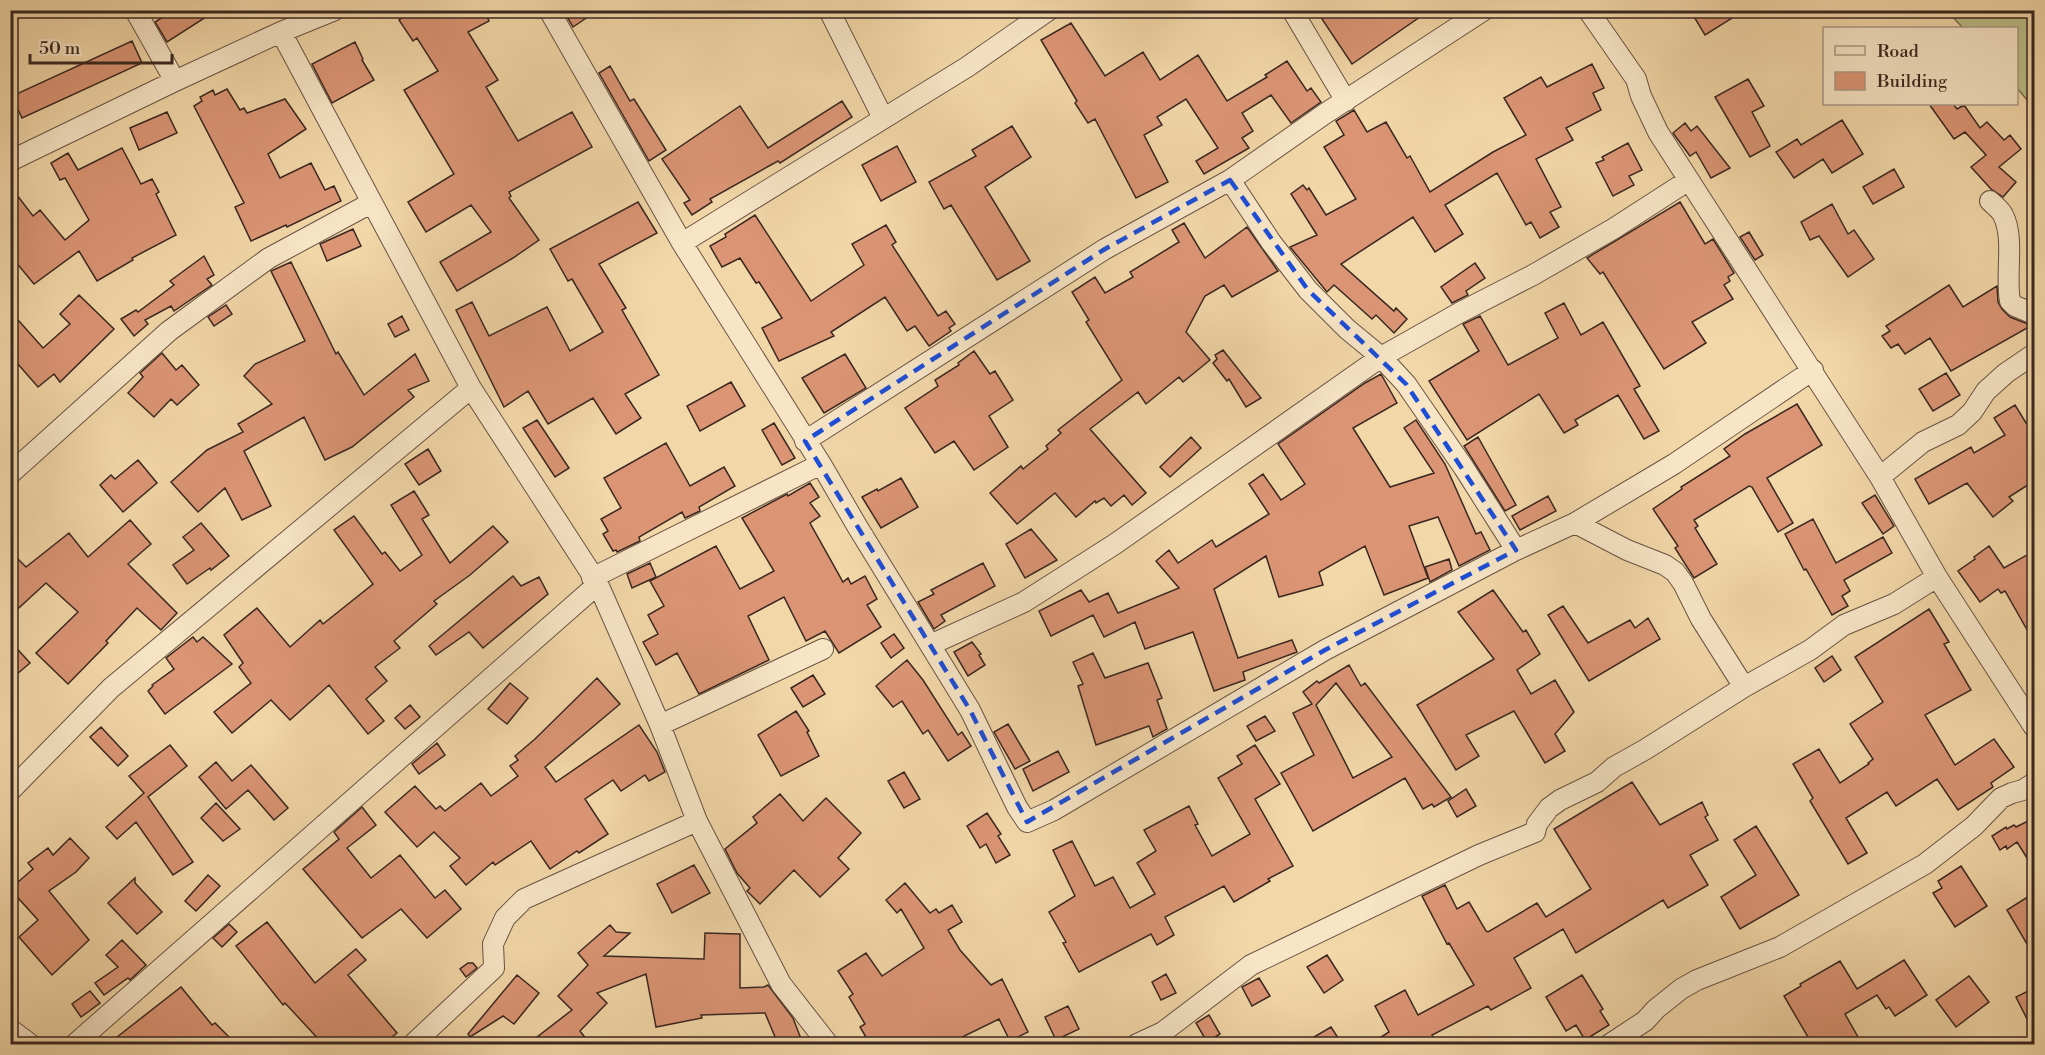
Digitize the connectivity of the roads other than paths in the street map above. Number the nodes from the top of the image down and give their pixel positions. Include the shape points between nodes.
1 (135, 10) edge
2 (335, 10) edge
3 (549, 10) edge
4 (829, 10) edge
5 (1048, 10) edge
6 (1292, 10) edge
7 (1484, 10) edge
8 (1588, 10) edge
9 (281, 32) junction
10 (175, 81) junction
11 (1346, 100) junction
12 (883, 118) junction
13 (10, 161) edge
14 (1230, 180) junction
15 (1689, 180) junction
16 (1990, 201) dead end
17 (371, 203) junction
18 (682, 243) junction
19 (2034, 314) edge
20 (2034, 354) edge
21 (1381, 357) junction
22 (1813, 370) junction
23 (471, 387) junction
24 (805, 441) junction
25 (821, 464) junction
26 (10, 474) edge
27 (1881, 477) junction
28 (1575, 523) junction
29 (1516, 550) junction
30 (1937, 577) junction
31 (595, 581) junction
32 (930, 645) junction
33 (824, 649) dead end
34 (1744, 687) junction
35 (660, 725) junction
36 (2034, 727) edge
37 (2034, 783) edge
38 (10, 791) edge
39 (697, 820) junction
40 (10, 1029) edge
41 (30, 1044) edge
42 (75, 1044) edge
43 (413, 1044) edge
44 (828, 1044) edge
45 (1137, 1044) edge
46 (1610, 1044) edge

1 - 10 street
2 - 9 street
3 - 18 street
4 - 12 street
5 - 12 street via 967,67
6 - 11 street
7 - 11 street
8 - 15 street via 1636,79 1658,132
9 - 10 street
9 - 17 street
10 - 13 street
11 - 14 street
12 - 18 street
14 - 21 street via 1308,291
14 - 24 street via 1105,249
15 - 21 street via 1533,275
15 - 22 street
16 - 19 street via 2003,213 2007,227 2010,301
17 - 23 street
17 - 26 street via 269,258 169,331
18 - 24 street
20 - 27 street via 1986,391 1958,425 1908,452
21 - 29 street via 1406,384
21 - 32 street via 1105,551 1024,602
22 - 27 street
22 - 28 street via 1674,464
23 - 31 street
23 - 38 street via 111,688
24 - 25 street
25 - 31 street
25 - 32 street
27 - 30 street
28 - 29 street
28 - 34 street via 1675,572
29 - 32 street via 1325,650 1054,810 1027,822 970,710
30 - 34 street via 1894,604 1844,625 1810,650
30 - 36 street
31 - 35 street
31 - 42 street
33 - 35 street
34 - 45 street via 1614,766 1597,782 1560,800 1549,808 1535,831 1251,965 1163,1032
35 - 39 street
37 - 46 street via 2001,798 1974,826 1925,864 1780,947 1681,989 1645,1022
39 - 43 street via 524,899 505,918 493,944 494,968
39 - 44 street via 781,984
40 - 41 street

